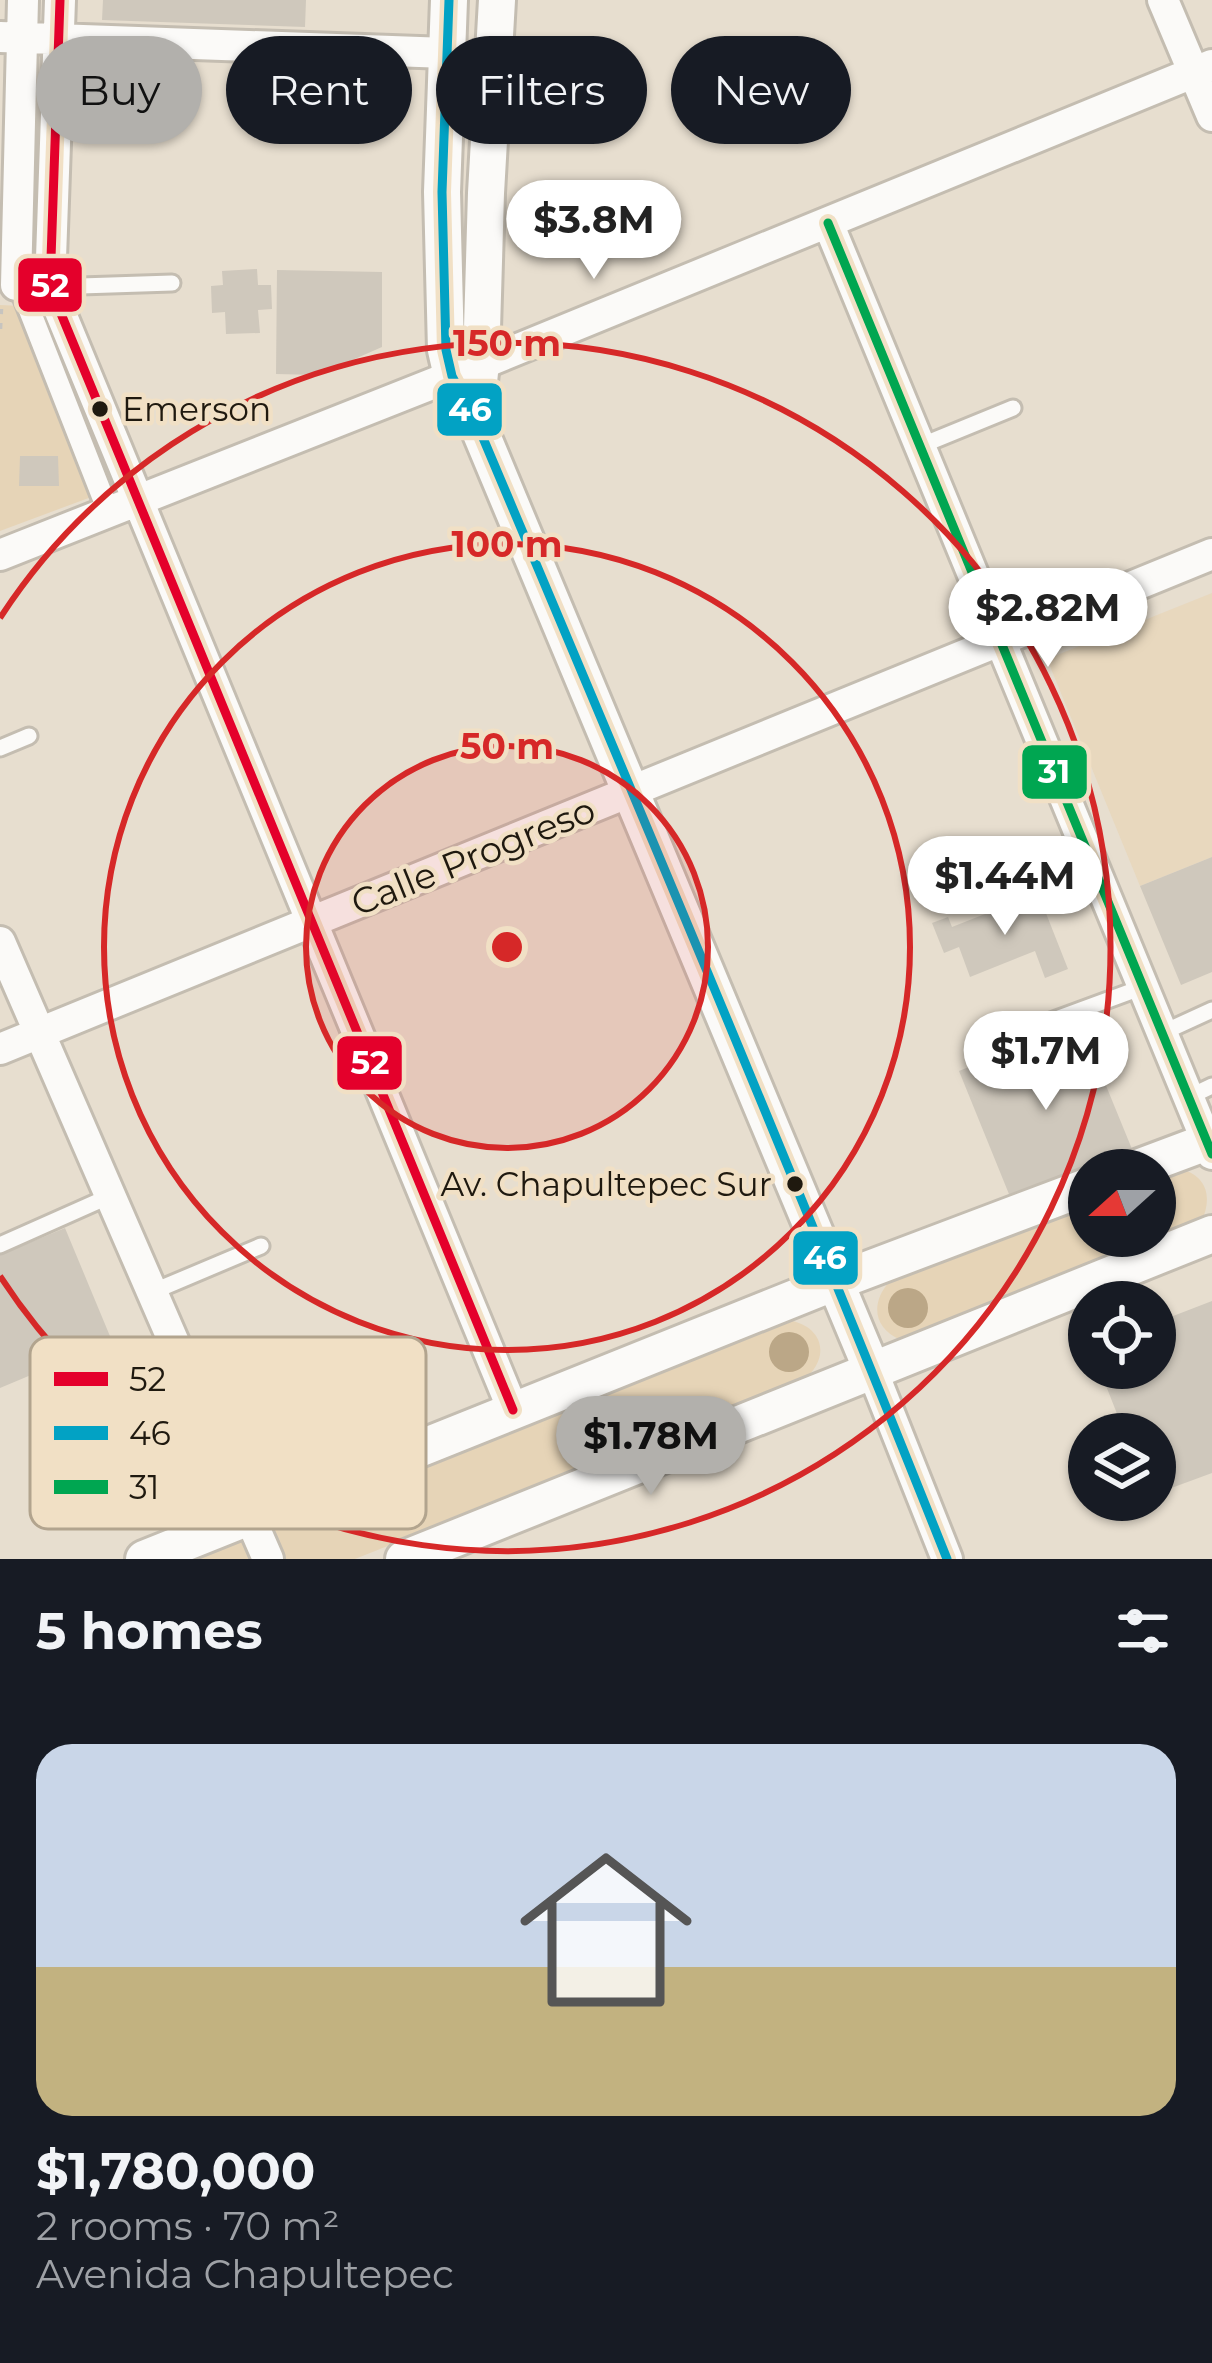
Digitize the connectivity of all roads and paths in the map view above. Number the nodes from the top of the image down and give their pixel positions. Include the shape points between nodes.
1 (23, 0) edge
2 (60, 0) edge
3 (448, 0) edge
4 (497, 0) edge
5 (1163, 0) edge
6 (59, 36) edge
7 (447, 36) edge
8 (11, 37) edge
9 (202, 44) edge
10 (436, 53) edge
11 (1203, 69) edge
12 (1212, 116) edge
13 (43, 144) edge
14 (444, 144) edge
15 (828, 223) junction
16 (172, 283) dead end
17 (21, 286) edge
18 (466, 369) junction
19 (1013, 408) dead end
20 (920, 446) junction
21 (124, 508) junction
22 (1212, 554) edge
23 (0, 555) edge
24 (1000, 641) junction
25 (29, 736) dead end
26 (0, 748) edge
27 (632, 791) junction
28 (310, 922) junction
29 (0, 942) edge
30 (1143, 987) junction
31 (1212, 1010) edge
32 (39, 1033) junction
33 (1162, 1033) junction
34 (1010, 1036) dead end
35 (0, 1049) edge
36 (1200, 1092) edge
37 (1210, 1145) edge
38 (1176, 1156) edge
39 (1068, 1194) edge
40 (110, 1196) junction
41 (1212, 1234) edge
42 (0, 1245) edge
43 (261, 1246) dead end
44 (836, 1282) junction
45 (152, 1292) junction
46 (171, 1337) edge
47 (872, 1370) junction
48 (513, 1410) junction
49 (426, 1445) edge
50 (218, 1529) edge
51 (254, 1529) edge
52 (144, 1559) edge
53 (268, 1559) edge
54 (404, 1559) edge
55 (946, 1559) edge

1 - 8 street
2 - 6 street
3 - 7 street
4 - 18 street
5 - 11 street
8 - 17 street
9 - 10 street
11 - 12 street
11 - 15 street
13 - 17 street
14 - 18 street via 446,350
15 - 18 street
15 - 20 street
16 - 17 lane
17 - 21 street
18 - 21 street
18 - 27 street via 475,418
19 - 20 lane
20 - 24 street
21 - 23 street
21 - 28 street
22 - 24 street, Calle Progreso
24 - 27 street, Calle Progreso
24 - 30 street
25 - 26 lane
27 - 28 street, Calle Progreso
27 - 44 street
28 - 32 street, Calle Progreso
28 - 48 street
29 - 32 street
30 - 33 street
30 - 34 lane
31 - 33 lane
32 - 35 street, Calle Progreso
32 - 40 street
33 - 36 street
36 - 37 street
37 - 38 street
39 - 44 street
40 - 42 lane
40 - 45 street
41 - 47 street
43 - 45 lane
44 - 47 street
44 - 48 street
45 - 46 street
47 - 54 street
47 - 55 street
48 - 49 street
50 - 52 street
51 - 53 street

